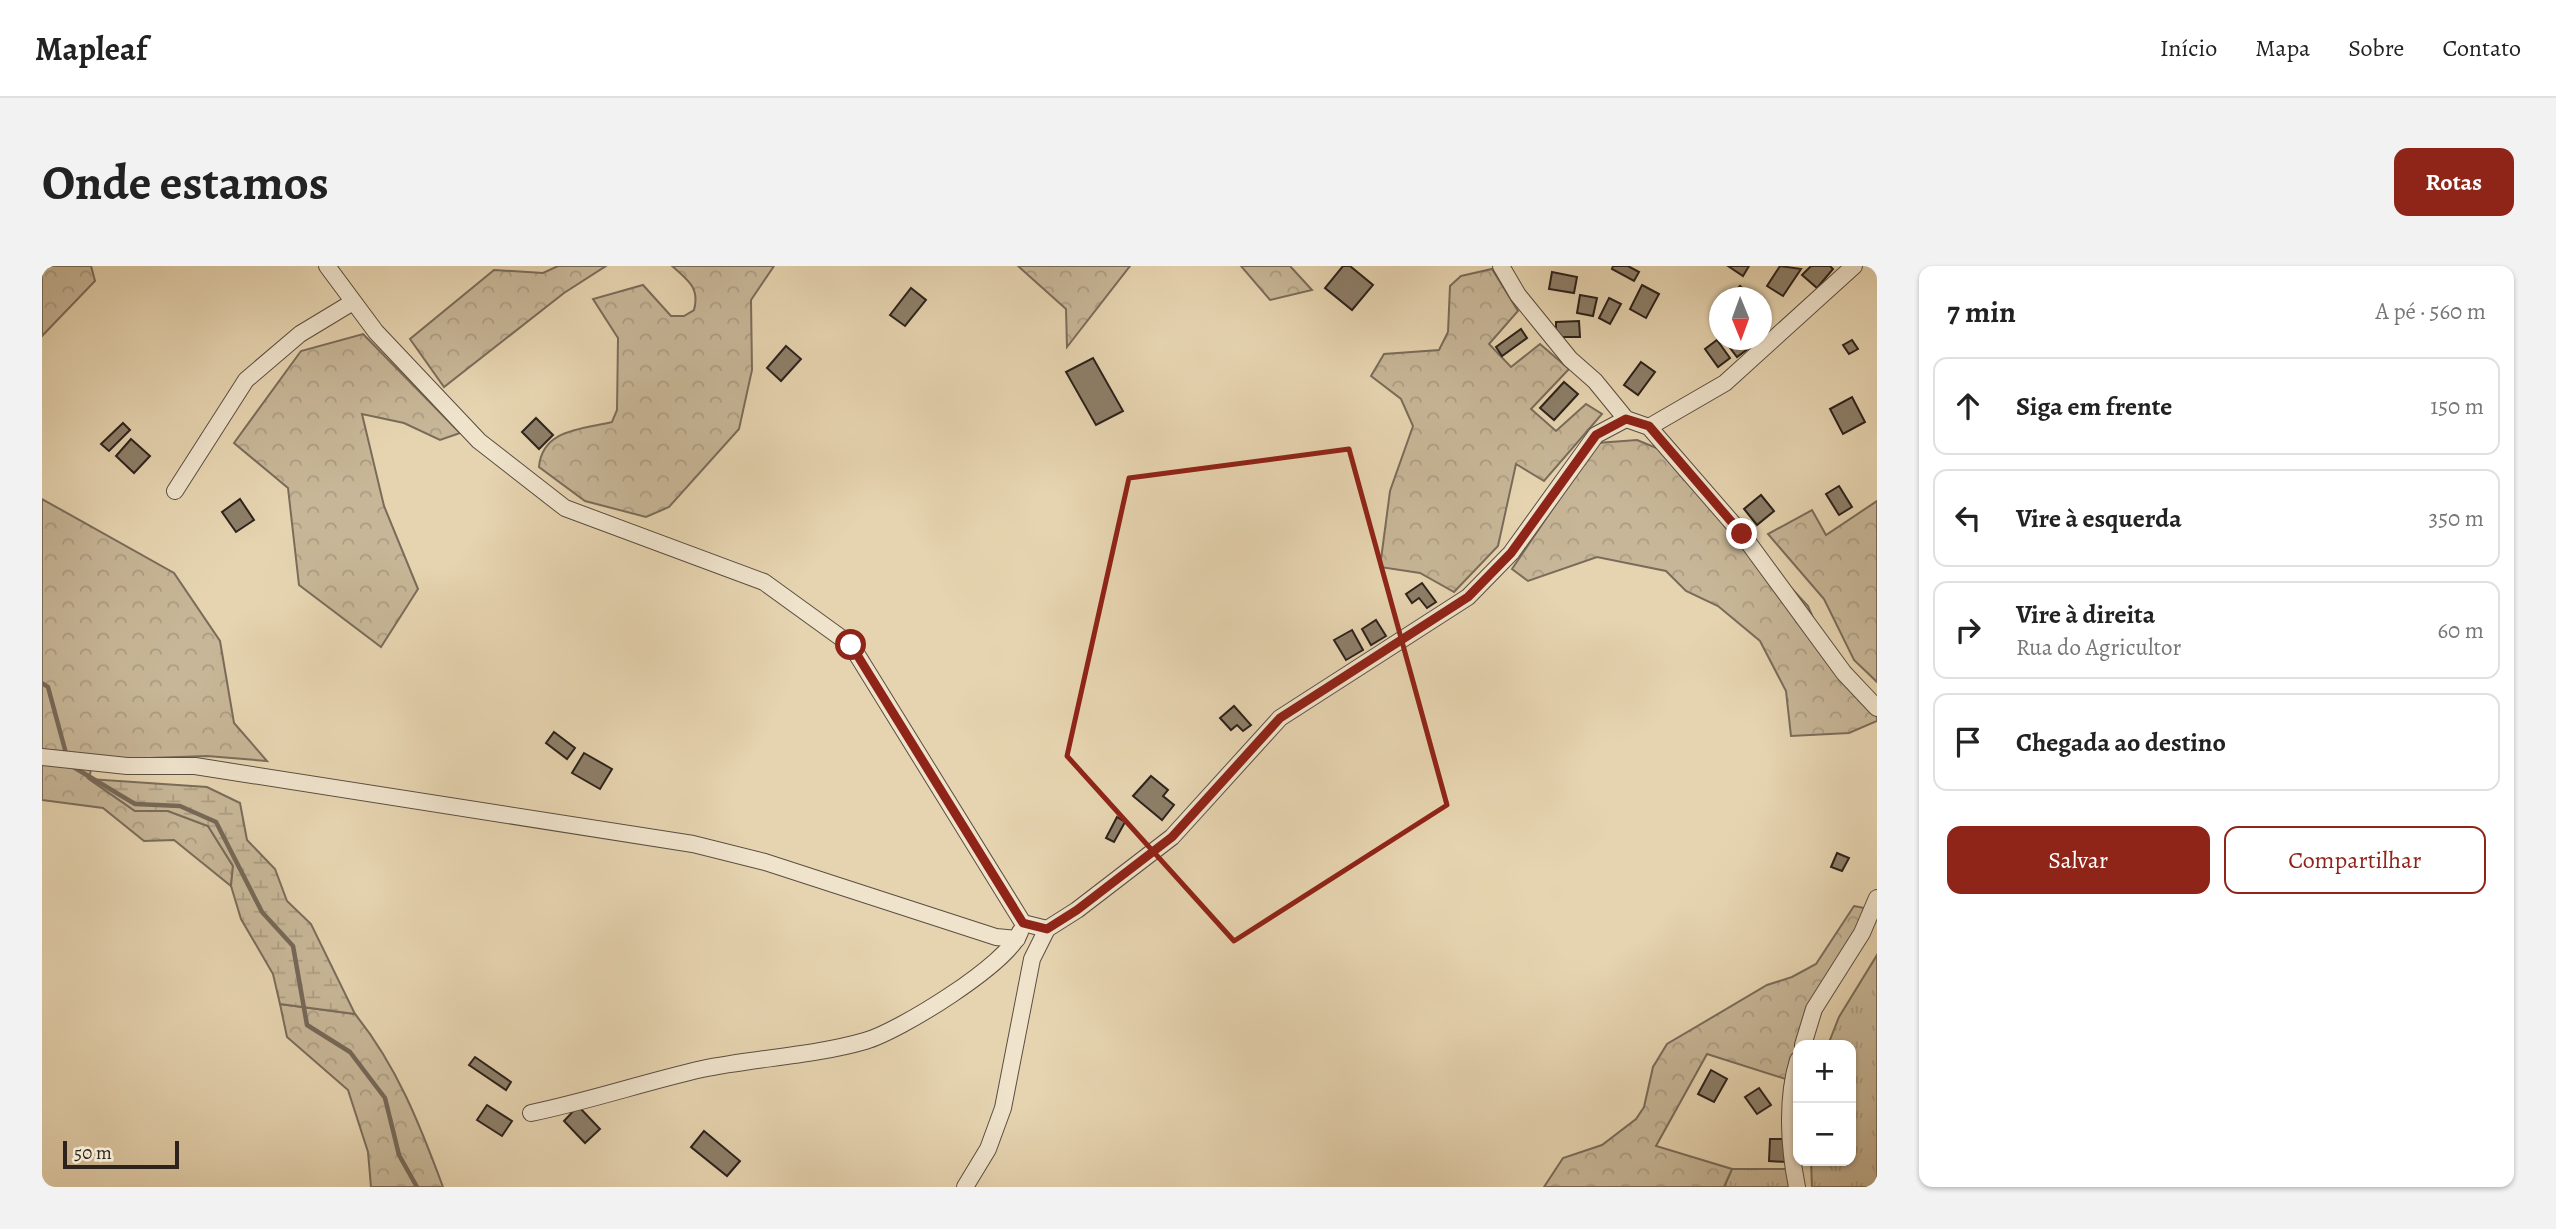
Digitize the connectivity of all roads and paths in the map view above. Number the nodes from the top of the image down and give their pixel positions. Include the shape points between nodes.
1 (327, 266) edge
2 (1501, 266) edge
3 (1854, 266) edge
4 (353, 302) junction
5 (1626, 419) junction
6 (1649, 426) junction
7 (175, 491) dead end
8 (1877, 708) edge
9 (42, 757) edge
10 (1877, 898) edge
11 (1023, 923) junction
12 (1047, 929) junction
13 (1017, 939) junction
14 (1805, 1040) edge
15 (1793, 1078) edge
16 (531, 1113) dead end
17 (965, 1187) edge
18 (1797, 1187) edge

1 - 4 street
2 - 5 street via 1546,331
3 - 6 street via 1725,383
4 - 7 street via 300,334 246,380
4 - 11 street via 479,441 565,508 764,582 851,645
5 - 6 street
5 - 12 street via 1596,435 1511,553 1468,597 1280,718 1172,837
6 - 8 street via 1742,534 1844,673
9 - 13 street via 127,766 195,766 693,844 765,862 996,937
10 - 14 street via 1863,933 1814,1009
11 - 12 street
11 - 13 street
12 - 17 street via 1032,959 1003,1108 988,1149
13 - 16 street via 959,989 908,1022 866,1041 702,1069
15 - 18 street via 1791,1124

